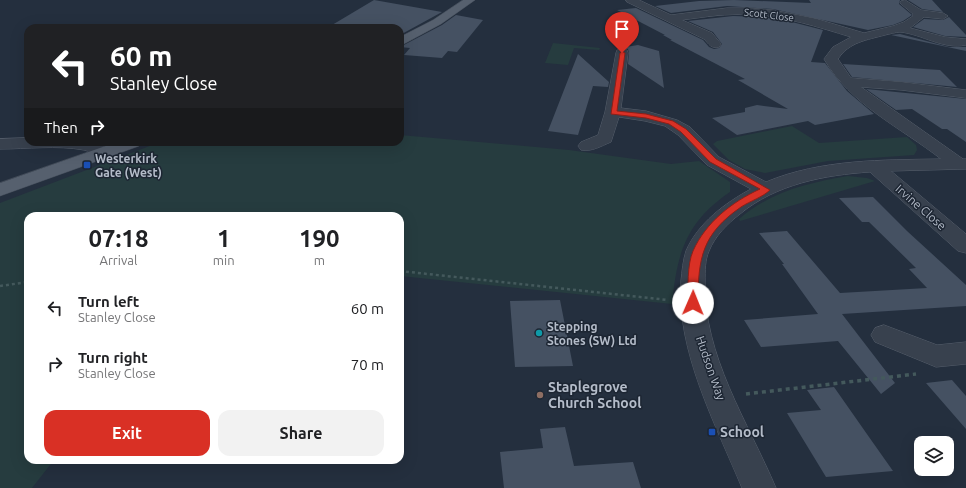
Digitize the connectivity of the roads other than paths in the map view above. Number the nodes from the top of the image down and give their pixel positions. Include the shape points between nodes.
1 (470, 0) edge
2 (631, 0) edge
3 (905, 3) dead end
4 (918, 13) junction
5 (943, 16) dead end
6 (671, 18) junction
7 (899, 28) junction
8 (865, 37) junction
9 (404, 40) edge
10 (962, 42) dead end
11 (715, 44) dead end
12 (622, 53) dead end
13 (847, 82) junction
14 (965, 92) edge
15 (613, 112) junction
16 (0, 144) edge
17 (24, 144) edge
18 (92, 146) edge
19 (121, 146) edge
20 (587, 146) dead end
21 (100, 153) junction
22 (963, 164) edge
23 (875, 167) junction
24 (0, 190) edge
25 (766, 190) junction
26 (966, 246) edge
27 (884, 334) dead end
28 (966, 353) edge
29 (760, 488) edge

1 - 9 main road
2 - 6 street
3 - 4 street
4 - 5 street
4 - 7 street via 916,19
6 - 8 street, Scott Close via 724,12 760,12 798,18
6 - 11 street via 708,36
7 - 8 street
7 - 10 street via 944,41
8 - 13 street via 843,44 831,59
12 - 15 street
13 - 14 street
13 - 22 street via 857,93
15 - 20 street via 605,138
15 - 25 street via 646,116 671,123 684,131 713,161
16 - 17 street
18 - 21 street
19 - 21 main road
21 - 24 main road
22 - 23 street, Hudson Way
23 - 25 street, Hudson Way via 836,170 804,177
23 - 26 street, Irvine Close
25 - 29 street, Hudson Way via 730,210 714,225 698,252 693,278 693,303 705,358 719,397
27 - 28 street via 936,356

